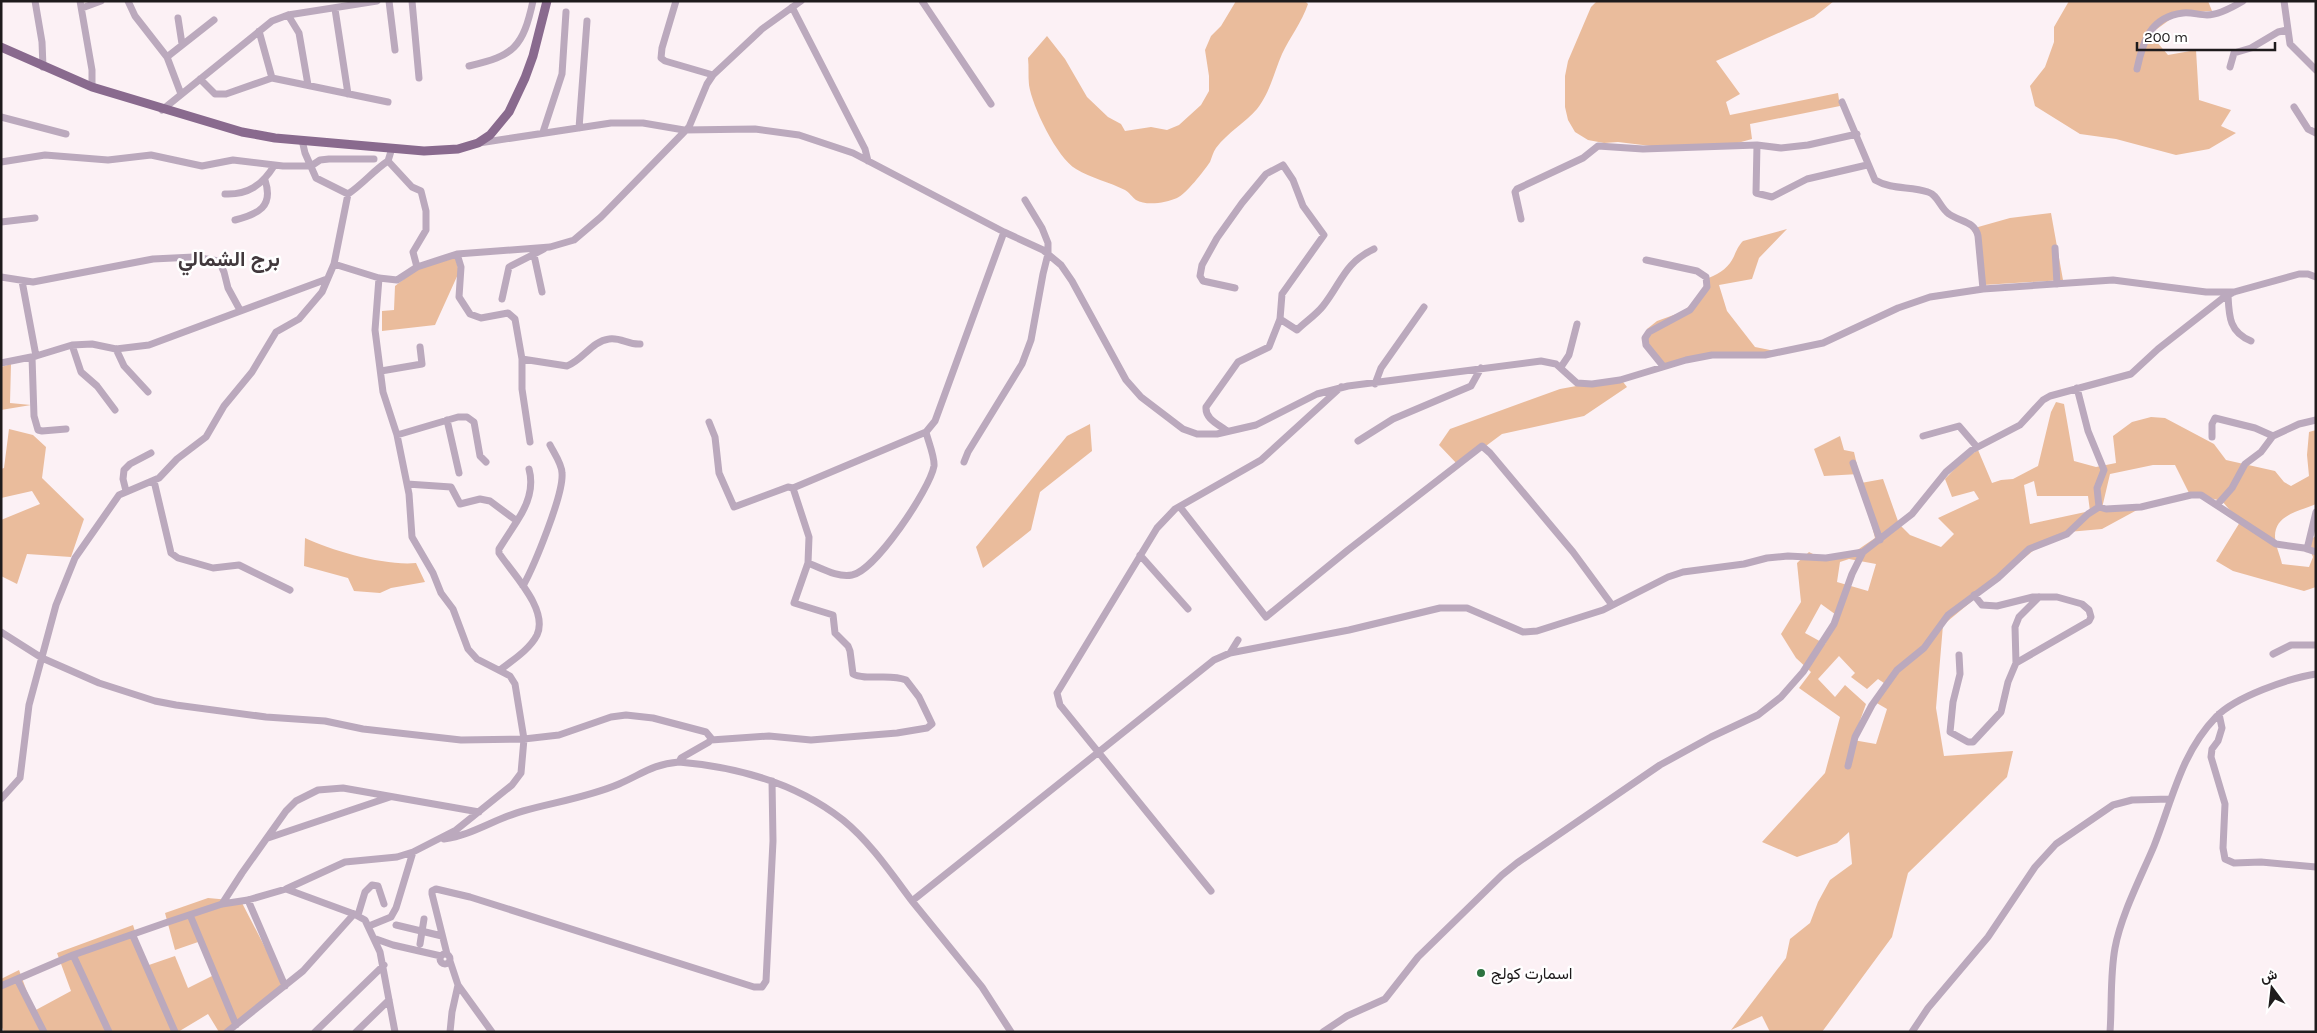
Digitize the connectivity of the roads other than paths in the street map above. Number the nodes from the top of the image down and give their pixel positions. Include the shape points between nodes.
1 (35, 1) edge
2 (101, 1) edge
3 (128, 1) edge
4 (377, 1) edge
5 (390, 1) edge
6 (412, 1) edge
7 (533, 1) edge
8 (547, 1) edge
9 (676, 1) edge
10 (801, 1) edge
11 (922, 1) edge
12 (2244, 1) edge
13 (2284, 1) edge
14 (81, 5) edge
15 (792, 7) junction
16 (335, 9) junction
17 (566, 12) dead end
18 (288, 15) junction
19 (178, 18) dead end
20 (214, 20) dead end
21 (587, 21) dead end
22 (2287, 30) junction
23 (259, 31) junction
24 (182, 44) junction
25 (1, 47) edge
26 (395, 50) dead end
27 (167, 57) junction
28 (43, 66) junction
29 (469, 66) dead end
30 (2230, 67) dead end
31 (2137, 69) dead end
32 (2316, 70) edge
33 (713, 75) junction
34 (272, 78) junction
35 (419, 78) dead end
36 (200, 79) junction
37 (308, 85) junction
38 (92, 88) junction
39 (181, 94) junction
40 (348, 94) junction
41 (388, 102) dead end
42 (1842, 102) dead end
43 (991, 104) dead end
44 (2294, 107) dead end
45 (162, 110) junction
46 (1, 117) edge
47 (579, 128) junction
48 (684, 130) junction
49 (543, 132) junction
50 (2316, 133) edge
51 (66, 134) dead end
52 (1856, 134) junction
53 (302, 140) junction
54 (478, 143) junction
55 (1757, 145) junction
56 (374, 146) junction
57 (392, 148) junction
58 (374, 159) junction
59 (868, 161) junction
60 (1, 162) edge
61 (385, 162) junction
62 (1867, 165) junction
63 (274, 166) junction
64 (311, 166) junction
65 (265, 180) junction
66 (225, 194) dead end
67 (348, 194) junction
68 (1025, 200) dead end
69 (35, 218) dead end
70 (1521, 219) dead end
71 (235, 220) dead end
72 (1, 222) edge
73 (1004, 232) junction
74 (546, 248) junction
75 (2055, 248) dead end
76 (1374, 249) dead end
77 (457, 254) junction
78 (1048, 254) junction
79 (534, 256) junction
80 (1646, 260) dead end
81 (334, 264) junction
82 (417, 267) junction
83 (1, 277) edge
84 (379, 278) junction
85 (2316, 278) edge
86 (327, 279) junction
87 (22, 281) junction
88 (2058, 284) junction
89 (1235, 288) dead end
90 (1983, 289) junction
91 (542, 292) dead end
92 (2231, 294) junction
93 (502, 299) dead end
94 (1424, 307) dead end
95 (240, 310) junction
96 (1280, 319) junction
97 (1577, 324) dead end
98 (2251, 341) dead end
99 (640, 344) dead end
100 (72, 345) junction
101 (420, 347) dead end
102 (116, 349) junction
103 (34, 356) junction
104 (522, 359) junction
105 (1, 363) edge
106 (1663, 366) junction
107 (1481, 368) junction
108 (1560, 368) junction
109 (381, 371) junction
110 (1375, 384) junction
111 (1340, 387) junction
112 (2077, 388) junction
113 (148, 392) dead end
114 (115, 410) dead end
115 (447, 420) junction
116 (2316, 420) edge
117 (710, 422) dead end
118 (66, 429) dead end
119 (1227, 431) junction
120 (926, 432) junction
121 (397, 435) junction
122 (1923, 436) dead end
123 (2273, 436) junction
124 (2212, 437) dead end
125 (1358, 441) dead end
126 (530, 442) dead end
127 (550, 445) dead end
128 (1977, 447) junction
129 (151, 453) dead end
130 (486, 462) dead end
131 (964, 462) dead end
132 (1853, 463) dead end
133 (529, 470) dead end
134 (459, 473) dead end
135 (154, 481) junction
136 (407, 484) junction
137 (793, 488) junction
138 (126, 491) junction
139 (2217, 505) junction
140 (1180, 506) junction
141 (2099, 507) junction
142 (2316, 512) edge
143 (517, 521) junction
144 (2314, 523) edge
145 (1880, 540) junction
146 (2307, 549) junction
147 (1864, 552) junction
148 (2316, 552) edge
149 (1140, 555) junction
150 (808, 563) junction
151 (523, 586) junction
152 (290, 590) dead end
153 (1974, 595) junction
154 (2039, 597) junction
155 (1612, 605) junction
156 (1188, 609) dead end
157 (1, 632) edge
158 (1238, 640) dead end
159 (2316, 645) edge
160 (1230, 653) junction
161 (2273, 654) dead end
162 (1959, 655) dead end
163 (42, 658) junction
164 (2016, 663) junction
165 (500, 670) junction
166 (2316, 674) edge
167 (2219, 714) junction
168 (524, 739) junction
169 (711, 740) junction
170 (1099, 753) junction
171 (679, 762) junction
172 (1848, 766) dead end
173 (772, 781) junction
174 (391, 796) junction
175 (1, 800) edge
176 (2170, 800) junction
177 (479, 812) junction
178 (268, 838) junction
179 (439, 840) junction
180 (413, 852) junction
181 (2316, 867) edge
182 (286, 889) junction
183 (1211, 891) dead end
184 (248, 900) junction
185 (912, 901) junction
186 (222, 904) junction
187 (384, 904) dead end
188 (190, 915) junction
189 (356, 915) junction
190 (424, 919) dead end
191 (396, 925) dead end
192 (369, 926) junction
193 (422, 931) junction
194 (133, 936) junction
195 (442, 936) junction
196 (376, 939) junction
197 (420, 944) dead end
198 (74, 955) junction
199 (446, 959) junction
200 (384, 964) junction
201 (18, 981) junction
202 (458, 985) junction
203 (1, 986) edge
204 (285, 986) junction
205 (389, 1000) junction
206 (236, 1025) junction
207 (44, 1032) edge
208 (109, 1032) edge
209 (175, 1032) edge
210 (227, 1032) edge
211 (315, 1032) edge
212 (356, 1032) edge
213 (395, 1032) edge
214 (450, 1032) edge
215 (492, 1032) edge
216 (1011, 1032) edge
217 (1323, 1032) edge
218 (1912, 1032) edge
219 (2110, 1032) edge

1 - 28 street
2 - 14 street
3 - 27 street
4 - 16 street
5 - 26 street
6 - 35 street
7 - 29 street via 526,29 510,51 504,56
8 - 54 main road via 522,85 501,123
9 - 33 street via 662,58
10 - 15 street
11 - 43 street
12 - 31 street via 2214,14 2182,13 2156,25 2144,38
13 - 22 street
14 - 38 street
15 - 33 street
15 - 59 street via 865,149
16 - 18 street
16 - 40 street
17 - 49 street via 562,74
18 - 23 street
18 - 37 street via 299,33
19 - 24 street
20 - 24 street
21 - 47 street
22 - 30 street via 2234,53
22 - 32 street via 2290,44
23 - 34 street
23 - 36 street
24 - 27 street
25 - 28 main road
27 - 39 street
28 - 38 main road
33 - 48 street via 692,123
34 - 36 street via 220,94 208,90
34 - 37 street
36 - 39 street
37 - 40 street
38 - 45 main road
39 - 45 street
40 - 41 street
42 - 52 street
44 - 50 street via 2308,129
45 - 53 main road via 242,132
46 - 51 street
47 - 48 street via 632,122
47 - 49 street
48 - 59 street via 783,132 834,146
48 - 74 street via 580,236 568,243
49 - 54 street
52 - 55 street via 1799,146
52 - 62 street
53 - 56 main road
53 - 64 street
54 - 57 main road via 443,151
55 - 62 street via 1756,192 1772,197 1807,179
55 - 70 street via 1643,149 1598,146 1583,158 1517,189
56 - 57 main road
56 - 58 street
57 - 61 street
58 - 61 street
58 - 64 street via 320,160
59 - 73 street
60 - 63 street via 46,155 108,160 151,155 202,166 234,160
61 - 67 street
61 - 82 street via 412,187 421,191 424,200 426,230 413,252
62 - 90 street via 1875,180 1882,184 1928,192 1950,215 1972,225 1978,236
63 - 64 street
63 - 65 street
64 - 67 street via 321,182
65 - 66 street via 240,195
65 - 71 street via 268,193 262,209
67 - 81 street
68 - 78 street via 1042,228
69 - 72 street
73 - 78 street
73 - 120 street via 935,420
74 - 77 street
74 - 79 street
75 - 88 street
76 - 96 street via 1350,265 1322,308 1297,330
77 - 82 street
77 - 104 street via 461,267 460,300 470,314 478,318 504,313 513,316
78 - 119 street via 1072,281 1118,368 1141,397 1183,430 1205,435
78 - 131 street via 1032,340 1022,364
79 - 91 street
79 - 93 street via 508,269
80 - 106 street via 1697,271 1706,278 1707,287 1690,310 1649,332 1644,338
81 - 84 street
81 - 86 street
82 - 84 street via 397,280
83 - 87 street
84 - 109 street via 375,323
85 - 92 street via 2299,274
86 - 95 street
86 - 135 street via 322,292 306,311 276,332 206,437 182,454
87 - 95 street via 44,281 153,259 204,258 219,261
87 - 103 street
88 - 90 street
88 - 92 street via 2113,280
89 - 96 street via 1203,281 1200,276 1202,265 1217,238 1266,174 1283,165 1303,206 1324,235 1282,294
90 - 106 street via 1930,297 1814,346 1765,355 1712,355
92 - 98 street via 2229,318 2232,328
92 - 112 street via 2158,349 2131,374
94 - 110 street via 1381,368
95 - 102 street via 157,343
96 - 119 street via 1269,348 1238,362 1206,407 1208,417
97 - 108 street via 1569,355
99 - 104 street via 616,338 604,340 567,366
100 - 102 street via 92,344
100 - 103 street
100 - 114 street via 81,372 97,386
101 - 109 street via 422,364
102 - 113 street via 124,366
103 - 105 street
103 - 118 street via 34,416 37,427 42,431
104 - 126 street via 522,389
106 - 108 street via 1620,380 1584,384 1577,383
107 - 108 street via 1541,361
107 - 110 street
107 - 125 street via 1471,386 1393,419
109 - 121 street via 383,392
110 - 111 street
111 - 119 street via 1317,394 1256,425
111 - 140 street via 1261,460
112 - 128 street via 2043,400 2020,425
112 - 141 street via 2088,431 2104,470 2097,488
115 - 121 street
115 - 130 street via 463,416 471,418 480,456
115 - 134 street
116 - 123 street
117 - 137 street via 719,473 734,507
120 - 137 street
120 - 150 street via 934,465 922,494 878,556 860,572 851,575
121 - 136 street
122 - 128 street via 1959,426
123 - 124 street via 2215,418
123 - 139 street via 2261,452 2245,464 2232,488
127 - 151 street via 562,473 560,492
128 - 145 street via 1946,472 1912,514
129 - 138 street via 124,470
132 - 145 street
133 - 143 street via 529,494
135 - 138 street
135 - 152 street via 169,550 174,556 213,568 239,565
136 - 143 street via 451,487 460,504 490,501
136 - 165 street via 414,542 453,609 468,649 477,659
137 - 150 street via 809,537
138 - 163 street via 115,500 70,568
139 - 141 street via 2198,494 2141,507
139 - 146 street via 2276,544
140 - 149 street via 1157,528
140 - 155 street via 1266,617 1482,446 1573,552
141 - 153 street via 2066,534 2029,550
142 - 144 street
143 - 151 street via 498,551
144 - 146 street
145 - 147 street
146 - 148 street
147 - 155 street via 1826,558 1781,557 1683,572
147 - 217 street via 1852,574 1834,624 1800,677 1781,697 1758,715 1660,765 1517,863 1418,957 1385,999 1347,1016
149 - 156 street
149 - 170 street via 1057,693 1060,705
150 - 169 street via 794,603 833,615 835,633 848,646 854,675 895,677 908,681 922,702 931,726 897,733 811,740 769,736
151 - 165 street via 537,611 538,633
153 - 154 street via 1980,604 1991,606
153 - 172 street via 1951,612 1927,644 1899,667 1890,679 1863,719
154 - 164 street via 2017,622
154 - 164 street via 2069,598 2087,607 2091,617 2089,622
155 - 160 street via 1537,631 1523,632 1467,608 1440,608
157 - 163 street
158 - 160 street
159 - 161 street via 2291,645
160 - 170 street via 1191,677
162 - 164 street via 1960,674 1950,732 1968,742 1976,740 2001,712
163 - 168 street via 127,693 176,705 325,721 440,739
163 - 175 street via 29,705 20,778
165 - 168 street via 514,684
166 - 167 street via 2281,682
167 - 176 street via 2193,744
167 - 181 street via 2222,728 2211,758 2225,804 2225,858 2234,863
168 - 169 street via 564,734 626,715 653,718 706,732
168 - 177 street via 518,778
169 - 171 street
170 - 183 street
170 - 185 street
171 - 173 street via 739,771
171 - 179 street via 655,766 605,789 522,811 460,836
173 - 185 street via 800,793 842,820 867,845
173 - 195 street via 766,981 762,987 436,889 432,894
174 - 177 street
174 - 178 street
174 - 178 street via 343,788 318,790 296,801
176 - 218 street via 2132,800 2113,805 2056,844 2035,867 1988,937
176 - 219 street via 2115,948
177 - 179 street
178 - 186 street
179 - 180 street
180 - 182 street via 397,857 345,862
180 - 192 street via 391,917
182 - 184 street
182 - 189 street
184 - 186 street
184 - 204 street
185 - 216 street via 982,987
186 - 188 street
187 - 189 street via 378,886 374,884 365,892
188 - 194 street
188 - 206 street
189 - 192 street
189 - 204 street
190 - 193 street
191 - 193 street
192 - 196 street
193 - 195 street
193 - 197 street
194 - 198 street
194 - 209 street
195 - 199 street
196 - 199 street
196 - 200 street
198 - 201 street
198 - 208 street
199 - 202 street
200 - 205 street
200 - 211 street
201 - 203 street
201 - 207 street
202 - 214 street
202 - 215 street
204 - 206 street
205 - 212 street
205 - 213 street
206 - 210 street

